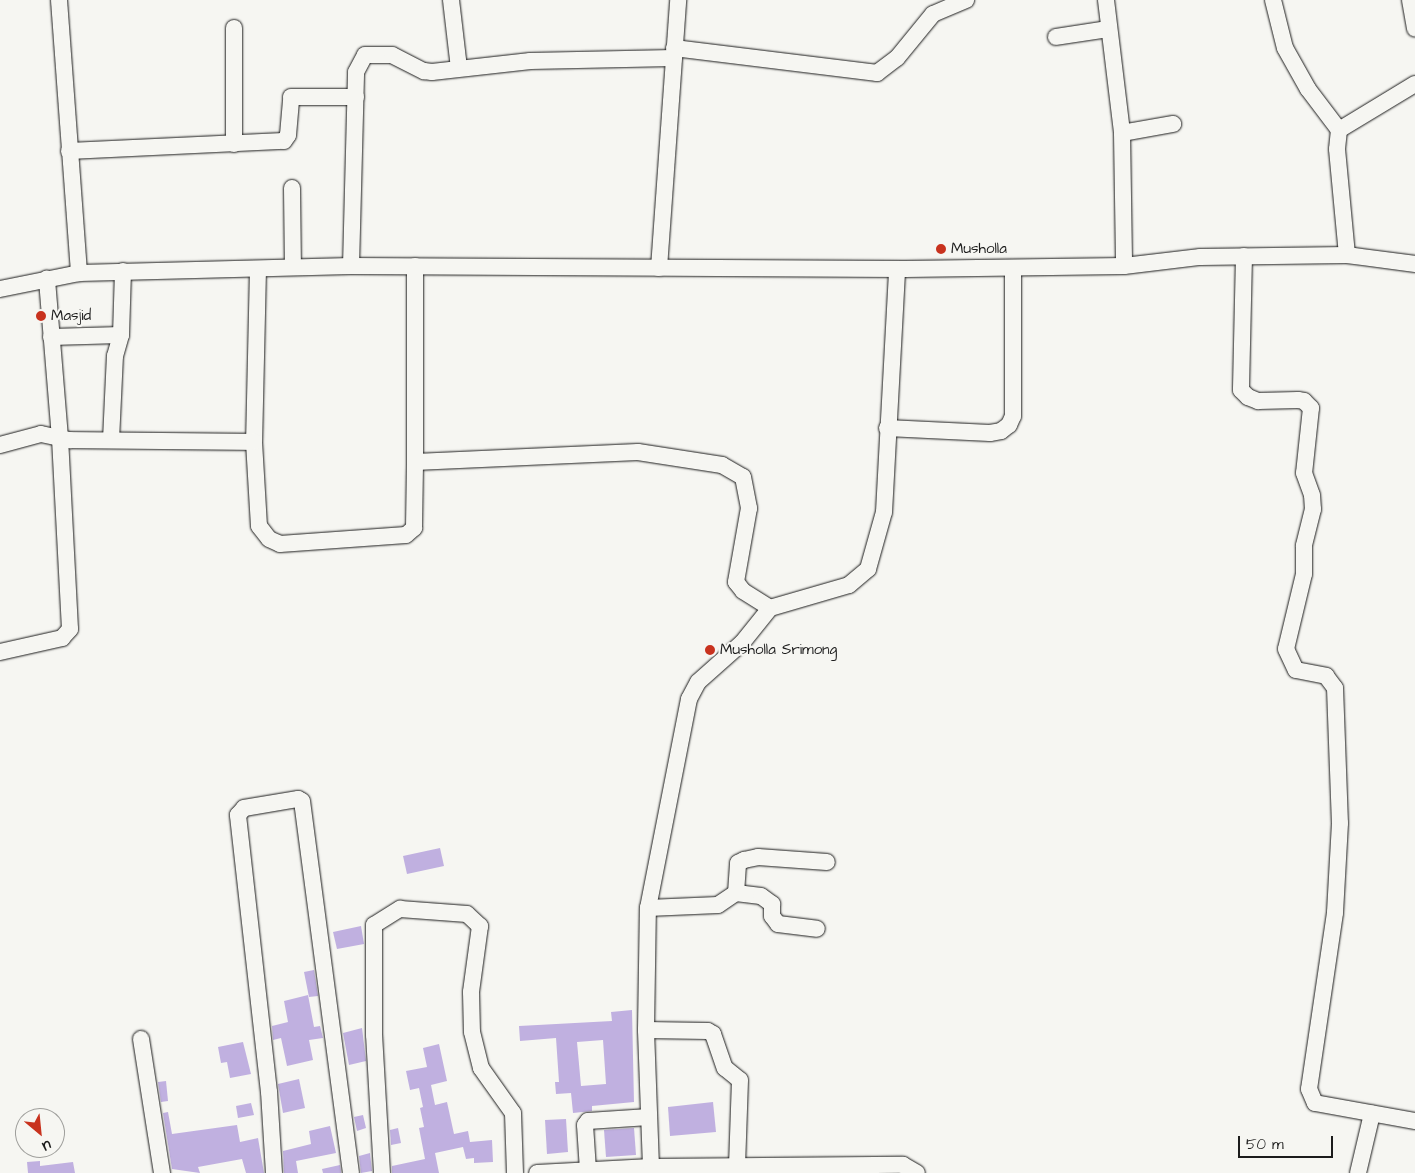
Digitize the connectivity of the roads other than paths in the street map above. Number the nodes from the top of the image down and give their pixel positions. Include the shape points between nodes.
1 (59, 0) edge
2 (451, 0) edge
3 (678, 0) edge
4 (966, 0) edge
5 (1106, 0) edge
6 (1273, 0) edge
7 (1410, 0) edge
8 (234, 28) dead end
9 (1108, 29) junction
10 (1415, 29) edge
11 (1056, 37) dead end
12 (674, 53) junction
13 (459, 68) junction
14 (1415, 84) edge
15 (356, 97) junction
16 (1173, 124) dead end
17 (1339, 130) junction
18 (1122, 133) junction
19 (234, 144) junction
20 (69, 151) junction
21 (292, 188) dead end
22 (1347, 255) junction
23 (1244, 256) junction
24 (1415, 264) edge
25 (351, 266) junction
26 (415, 266) junction
27 (1124, 266) junction
28 (293, 267) junction
29 (659, 268) junction
30 (1013, 268) junction
31 (258, 269) junction
32 (897, 269) junction
33 (123, 271) junction
34 (79, 273) junction
35 (47, 279) junction
36 (0, 290) edge
37 (121, 335) junction
38 (51, 337) junction
39 (887, 428) junction
40 (60, 438) junction
41 (111, 440) junction
42 (254, 442) junction
43 (0, 445) edge
44 (416, 462) junction
45 (770, 608) junction
46 (0, 652) edge
47 (826, 862) dead end
48 (736, 893) junction
49 (648, 908) junction
50 (817, 929) dead end
51 (646, 1030) junction
52 (141, 1039) dead end
53 (1372, 1114) junction
54 (649, 1117) junction
55 (1415, 1121) edge
56 (738, 1166) junction
57 (651, 1167) junction
58 (588, 1170) junction
59 (706, 1170) edge
60 (768, 1170) edge
61 (162, 1173) edge
62 (274, 1173) edge
63 (352, 1173) edge
64 (382, 1173) edge
65 (515, 1173) edge
66 (537, 1173) edge
67 (917, 1173) edge
68 (1358, 1173) edge

1 - 20 street
2 - 13 street
3 - 12 street
4 - 12 street via 933,14 897,58 877,73
5 - 9 street
6 - 17 street via 1285,48 1308,89
7 - 10 street
8 - 19 street
9 - 11 street
9 - 18 street
12 - 13 street
12 - 29 street
13 - 15 street via 424,71 392,55 365,55 356,72
14 - 17 street
15 - 19 street via 291,97 286,140
15 - 25 street
16 - 18 street
17 - 22 street via 1337,149
18 - 27 street
19 - 20 street
20 - 34 street
21 - 28 street
22 - 23 street
22 - 24 street
23 - 27 street via 1176,258
23 - 53 street via 1241,390 1258,401 1298,400 1311,408 1304,473 1313,509 1287,654 1296,670 1326,676 1336,688 1340,823 1336,883 1309,1089 1315,1103
25 - 26 street
25 - 28 street
26 - 29 street
26 - 44 street
27 - 30 street
28 - 31 street
29 - 32 street
30 - 32 street
30 - 39 street via 1013,416 1009,425 990,433
31 - 33 street
31 - 42 street
32 - 39 street
33 - 34 street
33 - 37 street
34 - 35 street
35 - 36 street
35 - 38 street
37 - 38 street
37 - 41 street via 115,356
38 - 40 street
39 - 45 street via 884,512 868,569 849,585
40 - 41 street
40 - 43 street via 32,434
40 - 46 street via 70,629 62,638
41 - 42 street
42 - 44 street via 258,526 269,539 280,544 409,533 414,528
44 - 45 street via 638,452 722,465 743,477 748,496 736,582 742,591
45 - 49 street via 742,643 698,682 688,699
47 - 48 street via 758,857 744,860 738,863
48 - 49 street via 718,905
48 - 50 street via 767,899 778,924
49 - 51 street
51 - 54 street
51 - 56 street via 708,1031 713,1034 724,1068 740,1080
52 - 61 street
53 - 55 street
53 - 68 street
54 - 57 street
54 - 58 street via 588,1120 585,1125
56 - 59 street
56 - 60 street
57 - 58 street
57 - 59 street
58 - 66 street
60 - 67 street via 902,1164
62 - 63 street via 269,1092 238,815 244,808 298,799 302,801
64 - 65 street via 374,1026 374,925 400,909 467,914 480,926 471,992 472,1032 481,1068 513,1113

